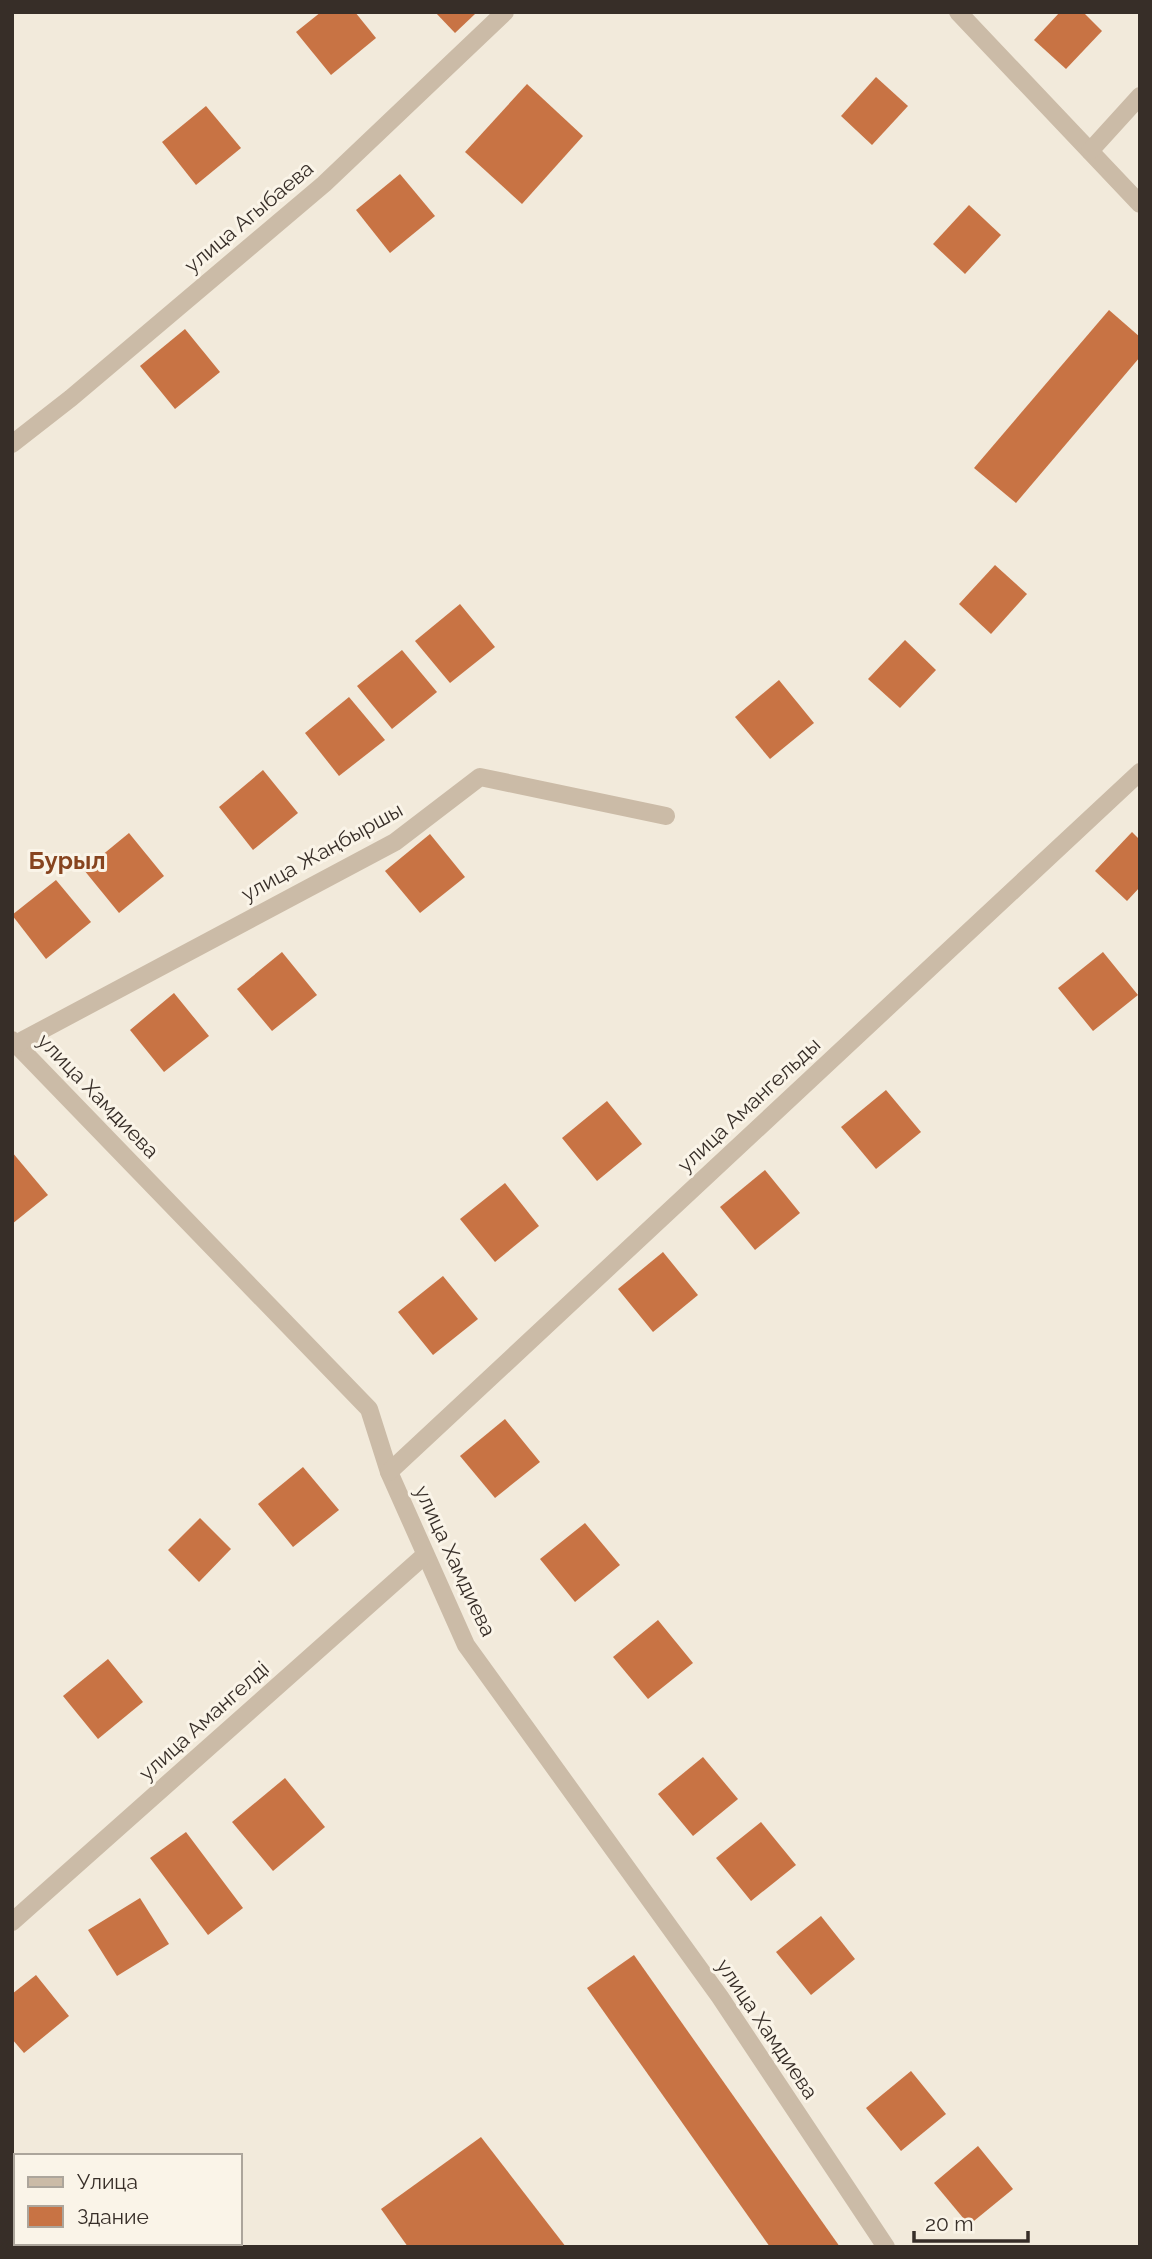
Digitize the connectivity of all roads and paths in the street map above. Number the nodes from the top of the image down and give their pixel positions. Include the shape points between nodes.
1 (505, 12) edge
2 (958, 12) edge
3 (1140, 96) edge
4 (1090, 151) junction
5 (1140, 204) edge
6 (12, 444) edge
7 (1140, 772) edge
8 (666, 816) dead end
9 (13, 1043) edge
10 (389, 1472) junction
11 (425, 1555) junction
12 (12, 1922) edge
13 (886, 2247) edge

1 - 6 street, улица Агыбаева via 324,184
2 - 4 street
3 - 4 street
4 - 5 street
7 - 10 street, улица Амангельды
8 - 9 street, улица Жаңбыршы via 480,777 395,842
9 - 10 street, улица Хамдиева via 369,1409
10 - 11 street, улица Хамдиева
11 - 12 street, улица Амангелді
11 - 13 street, улица Хамдиева via 466,1645 720,1997

